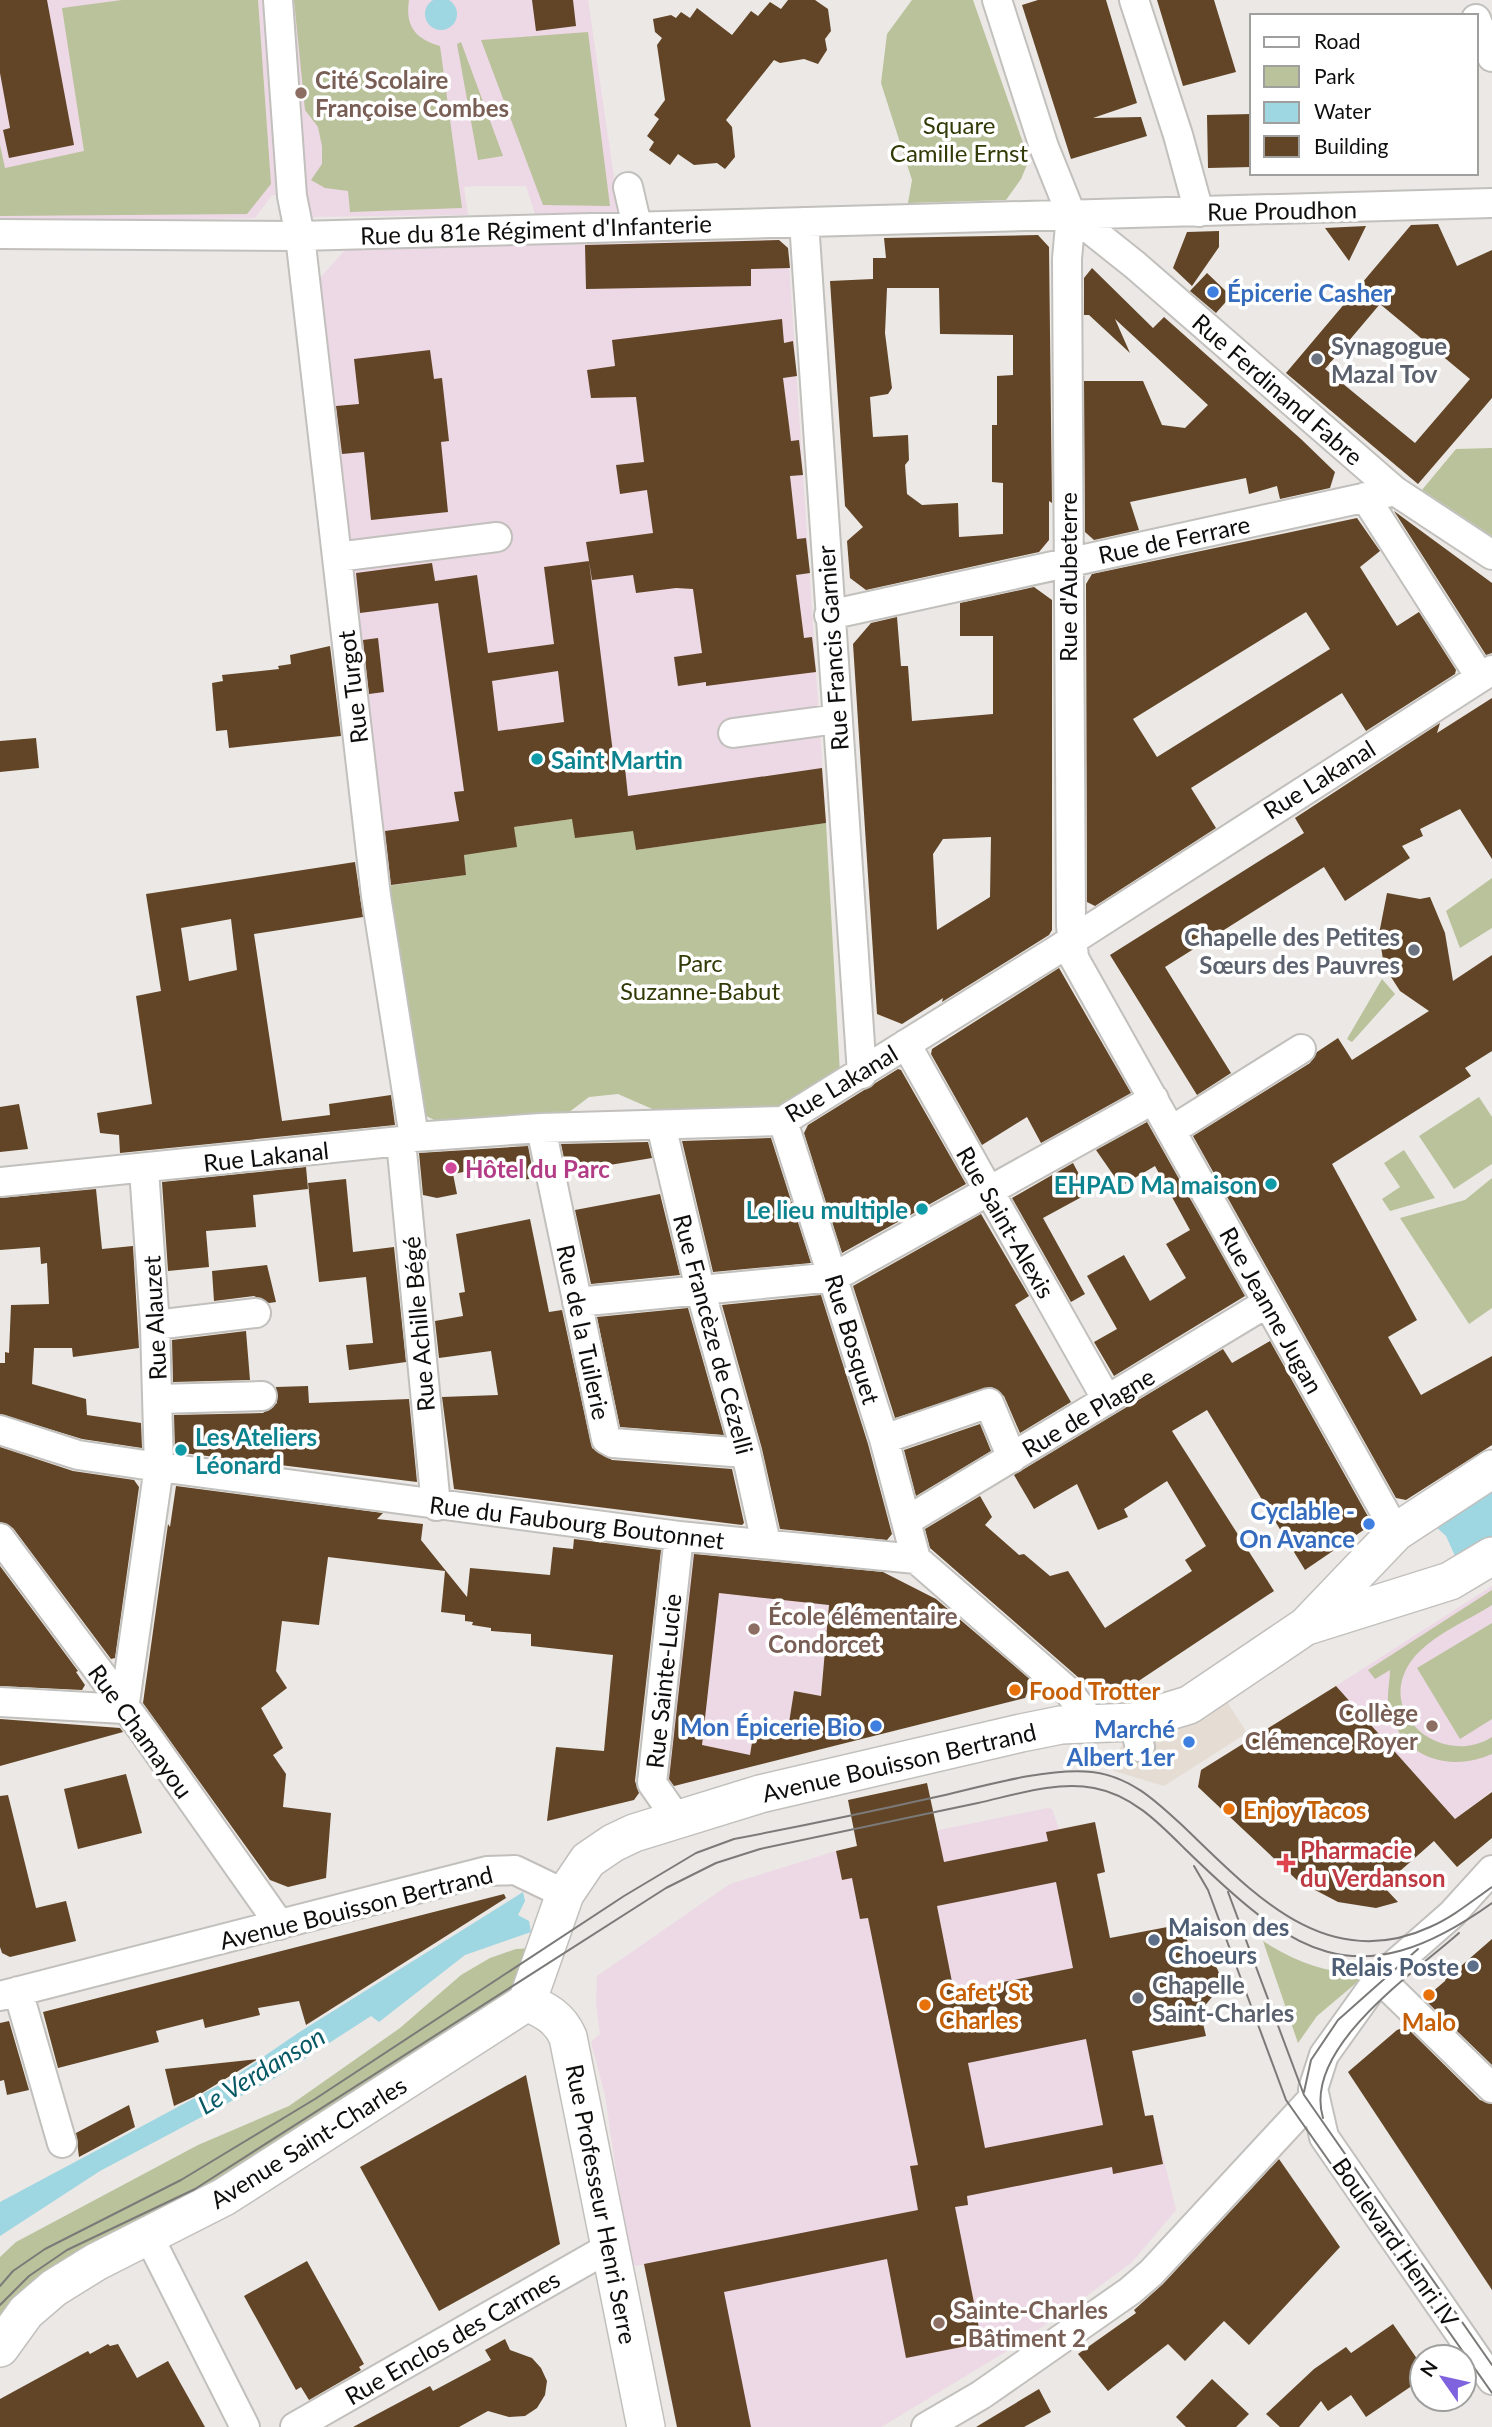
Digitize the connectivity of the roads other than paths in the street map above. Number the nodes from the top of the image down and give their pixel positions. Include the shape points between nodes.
1 (278, 0) edge
2 (997, 0) edge
3 (1134, 0) edge
4 (1477, 10) edge
5 (1492, 57) edge
6 (628, 187) dead end
7 (1492, 204) edge
8 (1199, 212) junction
9 (1071, 214) junction
10 (804, 222) junction
11 (636, 226) junction
12 (0, 234) edge
13 (300, 236) junction
14 (1395, 491) junction
15 (1365, 497) junction
16 (497, 537) dead end
17 (1492, 555) edge
18 (337, 556) junction
19 (1066, 563) junction
20 (829, 615) junction
21 (1486, 674) edge
22 (837, 719) junction
23 (733, 733) dead end
24 (1072, 939) junction
25 (906, 1044) junction
26 (1301, 1049) dead end
27 (862, 1074) junction
28 (1154, 1099) junction
29 (783, 1121) junction
30 (661, 1125) junction
31 (541, 1128) junction
32 (1172, 1130) junction
33 (408, 1139) junction
34 (144, 1170) junction
35 (0, 1182) edge
36 (989, 1193) junction
37 (834, 1277) junction
38 (701, 1289) junction
39 (577, 1302) junction
40 (1268, 1303) junction
41 (256, 1312) dead end
42 (155, 1325) junction
43 (262, 1396) dead end
44 (158, 1399) junction
45 (1107, 1400) junction
46 (0, 1430) edge
47 (884, 1439) junction
48 (746, 1453) junction
49 (1012, 1458) junction
50 (159, 1467) junction
51 (1492, 1469) edge
52 (436, 1506) junction
53 (908, 1520) junction
54 (1407, 1525) junction
55 (679, 1536) junction
56 (0, 1538) edge
57 (766, 1544) junction
58 (1492, 1556) edge
59 (916, 1559) junction
60 (1434, 1585) junction
61 (1306, 1626) junction
62 (0, 1702) edge
63 (124, 1709) junction
64 (1094, 1726) junction
65 (677, 1819) junction
66 (1492, 1870) edge
67 (565, 1894) junction
68 (280, 1925) junction
69 (1379, 1978) junction
70 (9, 1993) edge
71 (527, 2002) junction
72 (1490, 2082) edge
73 (1314, 2097) junction
74 (62, 2143) dead end
75 (149, 2237) junction
76 (610, 2247) junction
77 (0, 2348) edge
78 (1492, 2380) edge
79 (245, 2427) edge
80 (295, 2427) edge
81 (646, 2427) edge
82 (926, 2427) edge

1 - 13 street, Rue Turgot via 292,196
2 - 9 street via 1044,148
3 - 8 street
4 - 5 street
6 - 11 street
7 - 8 street, Rue Proudhon
8 - 9 street, Rue Proudhon
9 - 10 street, Rue du 81e Régiment d'Infanterie
9 - 14 street, Rue Ferdinand Fabre
9 - 19 street, Rue d'Aubeterre
10 - 11 street, Rue du 81e Régiment d'Infanterie
10 - 20 street, Rue Francis Garnier
11 - 13 street, Rue du 81e Régiment d'Infanterie
12 - 13 street, Rue du 81e Régiment d'Infanterie
13 - 18 street, Rue Turgot
14 - 15 street, Rue de Ferrare
14 - 17 street, Rue Ferdinand Fabre
15 - 19 street, Rue de Ferrare
15 - 21 street
16 - 18 street
18 - 33 street, Rue Turgot
19 - 20 street, Rue de Ferrare
19 - 24 street, Rue d'Aubeterre
20 - 22 street, Rue Francis Garnier
21 - 24 street, Rue Lakanal
22 - 23 street
22 - 27 street, Rue Francis Garnier
24 - 25 street, Rue Lakanal
24 - 28 street, Rue Jeanne Jugan via 1074,958
25 - 27 street, Rue Lakanal
25 - 36 street, Rue Saint-Alexis
26 - 32 street
27 - 29 street, Rue Lakanal
28 - 32 street, Rue Jeanne Jugan
28 - 36 street
29 - 30 street, Rue Lakanal
29 - 37 street, Rue Bosquet
30 - 31 street, Rue Lakanal
30 - 38 street, Rue Francèze de Cézelli
31 - 33 street, Rue Lakanal
31 - 39 street, Rue de la Tuilerie
32 - 40 street, Rue Jeanne Jugan
33 - 34 street, Rue Lakanal
33 - 52 street, Rue Achille Bégé
34 - 35 street, Rue Lakanal
34 - 42 street, Rue Alauzet
36 - 37 street
36 - 45 street, Rue Saint-Alexis
37 - 38 street
37 - 47 street, Rue Bosquet
38 - 39 street
38 - 48 street, Rue Francèze de Cézelli
39 - 48 street, Rue de la Tuilerie via 606,1439
40 - 45 street, Rue de Plagne
40 - 54 street, Rue Jeanne Jugan
41 - 42 street
42 - 44 street, Rue Alauzet
43 - 44 street
44 - 50 street, Rue Alauzet
45 - 49 street, Rue de Plagne
46 - 50 street, Rue du Faubourg Boutonnet via 78,1455
47 - 49 street via 989,1403
47 - 53 street, Rue Bosquet
48 - 57 street, Rue Francèze de Cézelli
49 - 53 street, Rue de Plagne
50 - 52 street, Rue du Faubourg Boutonnet
50 - 63 street, Rue Alauzet
51 - 54 main road
52 - 55 street, Rue du Faubourg Boutonnet
53 - 59 street, Rue Bosquet
54 - 60 main road via 1399,1556 1413,1574
54 - 61 main road
55 - 57 street, Rue du Faubourg Boutonnet
55 - 65 street, Rue Sainte-Lucie via 652,1783
56 - 63 street, Rue Chamayou
57 - 59 street, Rue du Faubourg Boutonnet
58 - 60 main road via 1450,1581
59 - 64 street via 1069,1692
60 - 61 main road
61 - 64 main road, Avenue Bouisson Bertrand via 1137,1735
62 - 63 street
63 - 68 street, Rue Chamayou
64 - 65 main road, Avenue Bouisson Bertrand via 1061,1725 1021,1733 760,1794
65 - 67 main road, Avenue Bouisson Bertrand via 613,1843 588,1860
66 - 69 street via 1452,1914
67 - 68 street, Avenue Bouisson Bertrand via 515,1870 486,1871
67 - 71 main road
68 - 70 street, Avenue Bouisson Bertrand
69 - 72 street
69 - 73 street via 1324,2055 1314,2077
70 - 74 street
71 - 75 main road, Avenue Saint-Charles via 224,2197
71 - 76 main road, Rue Professeur Henri Serre via 561,2022 568,2037
73 - 78 street, Boulevard Henri IV via 1324,2137
73 - 82 street via 1130,2291 982,2395
75 - 77 main road, Avenue Saint-Charles via 54,2288 26,2312
75 - 79 street
76 - 80 street, Rue Enclos des Carmes
76 - 81 main road, Rue Professeur Henri Serre

